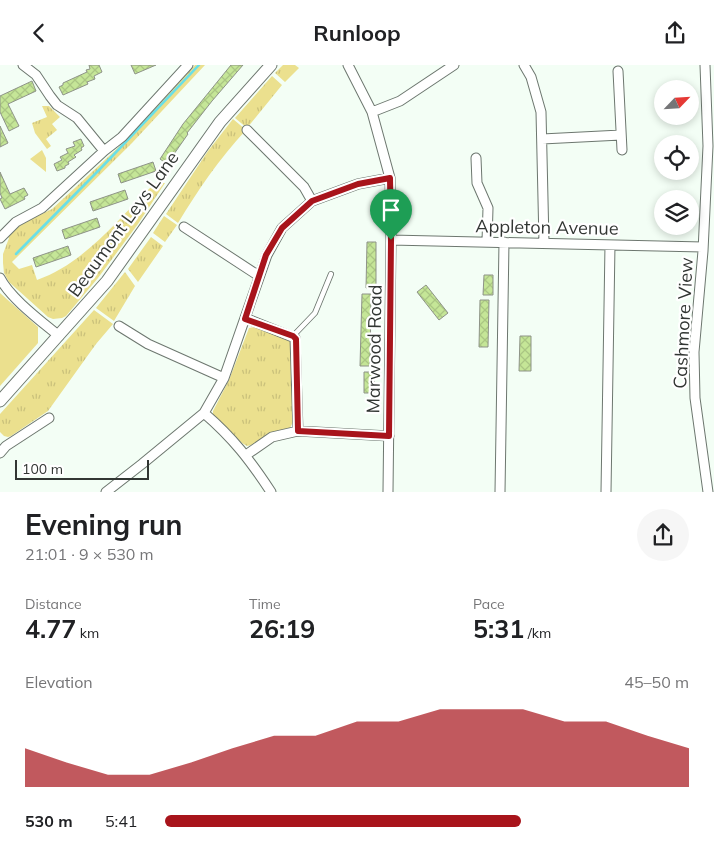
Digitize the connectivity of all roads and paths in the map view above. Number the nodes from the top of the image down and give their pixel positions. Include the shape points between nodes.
1 (23, 65) edge
2 (188, 65) edge
3 (271, 65) edge
4 (348, 65) edge
5 (454, 65) edge
6 (524, 65) edge
7 (704, 65) edge
8 (618, 71) dead end
9 (372, 113) junction
10 (248, 130) dead end
11 (621, 135) junction
12 (542, 139) junction
13 (622, 149) dead end
14 (104, 151) junction
15 (476, 158) dead end
16 (390, 178) junction
17 (312, 201) junction
18 (184, 227) dead end
19 (0, 238) edge
20 (391, 240) junction
21 (487, 242) junction
22 (504, 242) junction
23 (544, 243) junction
24 (610, 245) junction
25 (703, 247) junction
26 (331, 274) dead end
27 (259, 276) junction
28 (0, 278) edge
29 (245, 319) junction
30 (119, 327) dead end
31 (58, 336) junction
32 (293, 336) junction
33 (224, 378) junction
34 (0, 401) edge
35 (204, 413) junction
36 (49, 418) dead end
37 (298, 431) junction
38 (389, 436) junction
39 (2, 447) edge
40 (246, 455) junction
41 (106, 491) edge
42 (271, 491) edge
43 (388, 491) edge
44 (500, 491) edge
45 (606, 491) edge
46 (708, 491) edge

1 - 14 street via 36,75 57,105 76,118
2 - 14 street via 122,137
3 - 31 street, Beaumont Leys Lane via 220,122 107,281
4 - 9 street, Marwood Road
5 - 9 street via 400,101
6 - 12 street via 532,77 542,112
7 - 25 street, Cashmore View via 708,146
8 - 11 street
9 - 16 street, Marwood Road
10 - 17 street via 304,187
11 - 12 street
11 - 13 street
12 - 23 street
14 - 19 street via 42,209 16,222
15 - 21 street via 477,183 488,208
16 - 17 street via 358,184
16 - 20 street, Marwood Road
17 - 27 street via 282,228 266,255
18 - 27 street
20 - 21 street, Appleton Avenue
20 - 38 street, Marwood Road
21 - 22 street, Appleton Avenue
22 - 23 street, Appleton Avenue
22 - 44 street
23 - 24 street, Appleton Avenue
24 - 25 street, Appleton Avenue
24 - 45 street
25 - 46 street, Cashmore View via 694,352 698,428
26 - 32 lane via 315,313
27 - 29 street
28 - 31 street via 11,294
29 - 32 street
29 - 33 street
30 - 33 street via 148,344
31 - 34 street, Beaumont Leys Lane
32 - 37 street via 296,343
33 - 35 street
35 - 40 street
35 - 41 street
36 - 39 street
37 - 38 street
37 - 40 street via 272,437
38 - 43 street, Marwood Road
40 - 42 street

